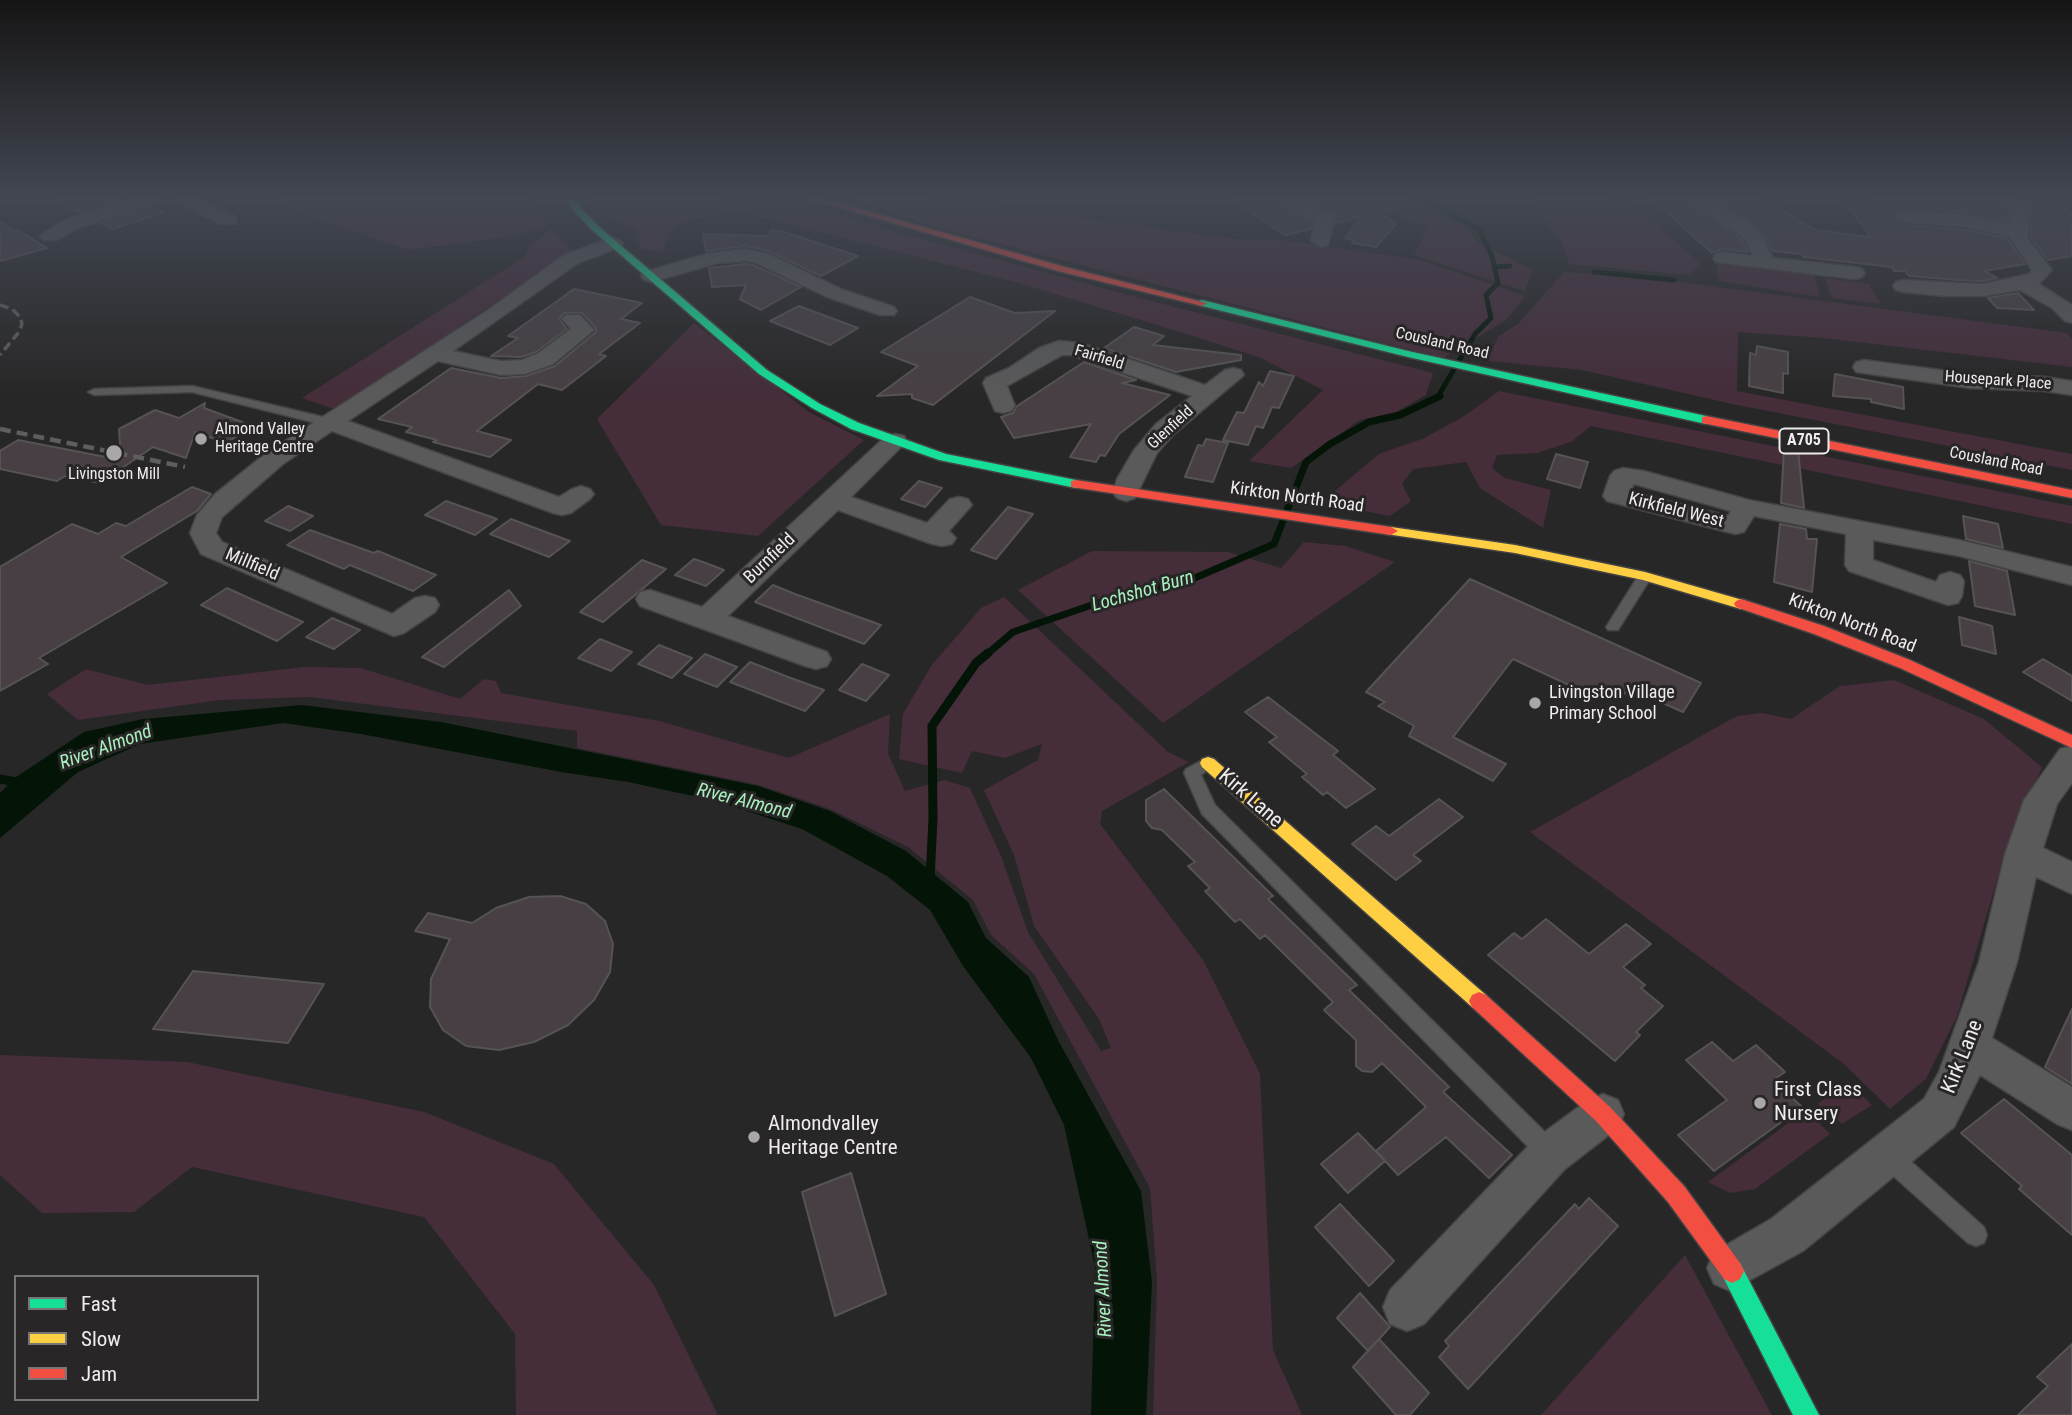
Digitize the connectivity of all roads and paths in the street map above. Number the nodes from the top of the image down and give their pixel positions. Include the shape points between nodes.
1 (564, 264) edge
2 (637, 264) edge
3 (693, 264) edge
4 (775, 264) edge
5 (1044, 264) edge
6 (1775, 264) edge
7 (2037, 264) edge
8 (1855, 273) dead end
9 (651, 276) junction
10 (2023, 283) junction
11 (1903, 286) dead end
12 (878, 290) dead end
13 (1945, 290) junction
14 (859, 302) junction
15 (1960, 310) dead end
16 (887, 311) dead end
17 (2072, 317) edge
18 (573, 319) dead end
19 (436, 354) junction
20 (1864, 367) dead end
21 (968, 375) dead end
22 (1233, 375) dead end
23 (994, 383) junction
24 (2072, 388) edge
25 (94, 392) dead end
26 (1208, 394) junction
27 (1003, 406) dead end
28 (332, 423) junction
29 (895, 441) junction
30 (1126, 493) junction
31 (581, 494) dead end
32 (2072, 495) edge
33 (833, 499) junction
34 (959, 505) dead end
35 (1746, 507) dead end
36 (1860, 529) junction
37 (1645, 576) junction
38 (2072, 576) edge
39 (1950, 581) dead end
40 (650, 599) dead end
41 (425, 605) dead end
42 (707, 619) junction
43 (1613, 626) dead end
44 (816, 659) dead end
45 (2072, 742) edge
46 (2072, 758) edge
47 (1208, 763) joint
48 (2023, 854) junction
49 (2072, 878) edge
50 (1969, 1046) junction
51 (2072, 1110) edge
52 (1603, 1114) junction
53 (1550, 1154) junction
54 (1886, 1154) junction
55 (1976, 1235) dead end
56 (1730, 1268) junction
57 (1407, 1307) dead end
58 (1806, 1415) edge

1 - 19 street, Millfield
2 - 9 main road, Kirkton North Road
3 - 9 street
4 - 14 street
5 - 32 main road, Cousland Road / A705 via 1537,384
6 - 8 street
7 - 10 street via 2042,270 2036,278
9 - 29 main road, Kirkton North Road via 763,372 816,406
10 - 13 street
10 - 17 street
11 - 13 street
12 - 14 street
13 - 15 street
14 - 16 street
18 - 19 street via 583,330 545,359 525,367 501,368
19 - 28 street, Millfield
20 - 24 street, Housepark Place via 1921,368 1970,381
21 - 23 street
22 - 26 street, Glenfield
23 - 26 street, Fairfield via 1047,353 1073,348
23 - 27 street
25 - 28 lane via 192,389
26 - 30 street, Glenfield via 1146,450
28 - 31 street via 562,507
28 - 41 street, Millfield via 274,459 224,499 210,515 203,533 211,548 394,626
29 - 30 main road, Kirkton North Road via 1012,473
29 - 33 street, Burnfield
30 - 37 main road, Kirkton North Road via 1527,551
33 - 34 street via 937,536
33 - 42 street, Burnfield
35 - 36 street, Kirkfield West
36 - 38 street, Kirkfield West
36 - 39 street via 1857,573 1948,596
37 - 43 lane
37 - 45 main road, Kirkton North Road via 1819,630 1905,664
40 - 42 street
42 - 44 street
46 - 48 street, Kirk Lane via 2041,800
47 - 52 main road, Kirk Lane
47 - 53 lane, Kirk Lane via 1192,773 1208,809
48 - 49 street
48 - 50 street, Kirk Lane via 1997,962
50 - 51 street
50 - 54 street, Kirk Lane via 1957,1081 1939,1112
52 - 53 street
52 - 56 main road, Kirk Lane via 1676,1194
53 - 57 street
54 - 55 lane
54 - 56 street, Kirk Lane via 1787,1235
56 - 58 main road, Kirk Lane

